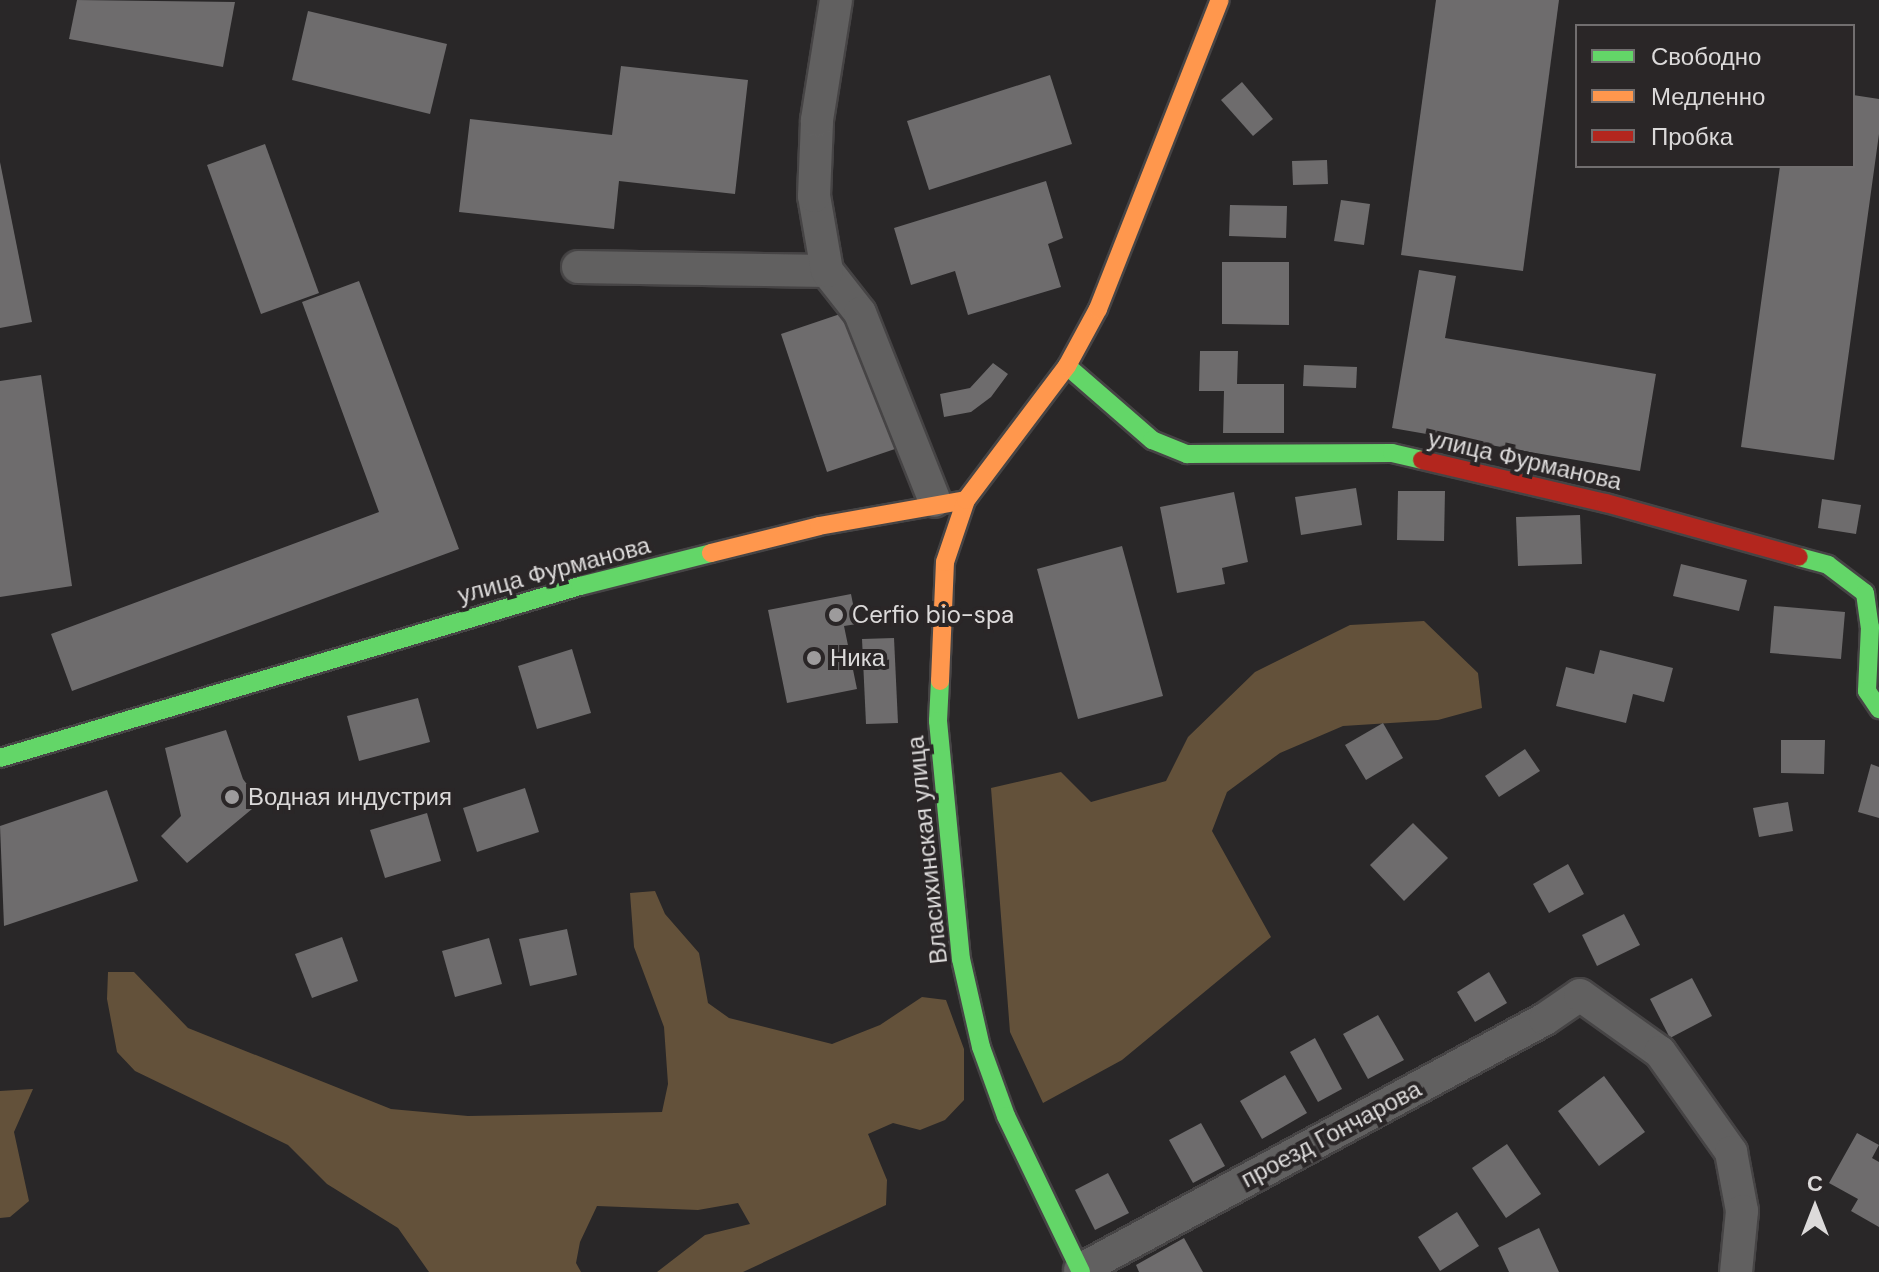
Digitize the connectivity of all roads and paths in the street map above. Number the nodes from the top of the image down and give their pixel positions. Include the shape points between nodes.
1 (836, 0) edge
2 (1220, 0) edge
3 (578, 267) dead end
4 (827, 271) junction
5 (1067, 366) junction
6 (950, 500) junction
7 (1879, 709) edge
8 (0, 758) edge
9 (1080, 1271) edge
10 (1736, 1272) edge

1 - 4 street via 817,120 814,196
2 - 5 street via 1098,309
3 - 4 street
4 - 6 street via 860,313
5 - 6 street
5 - 7 street, улица Фурманова via 1152,440 1187,454 1392,453 1606,503 1828,565 1865,593 1870,627 1867,691
6 - 8 street, улица Фурманова via 580,586
6 - 9 street, Власихинская улица via 938,636 938,721 961,959 981,1047 1006,1116
9 - 10 street, проезд Гончарова via 1545,1019 1580,995 1660,1052 1731,1152 1742,1211

